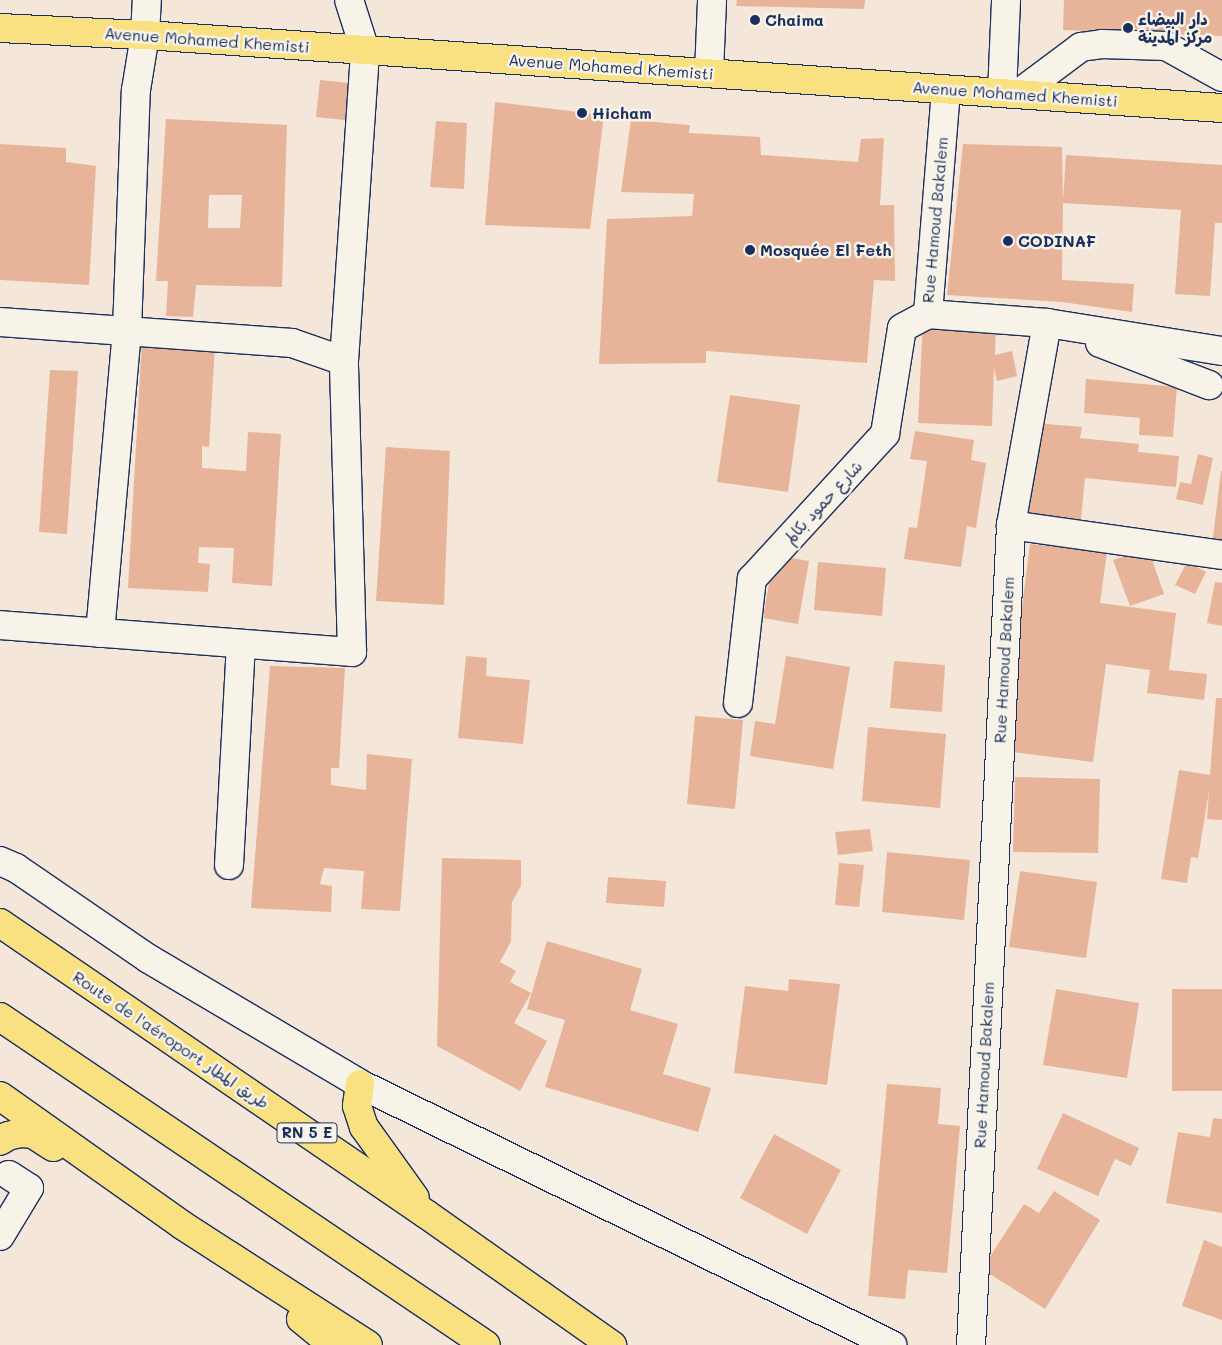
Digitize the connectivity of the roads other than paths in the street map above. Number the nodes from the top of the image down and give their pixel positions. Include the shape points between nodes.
1 (147, 0) edge
2 (349, 0) edge
3 (712, 0) edge
4 (1006, 0) edge
5 (0, 28) edge
6 (145, 35) junction
7 (365, 50) junction
8 (709, 73) junction
9 (1222, 77) edge
10 (946, 90) junction
11 (1010, 94) junction
12 (1222, 108) edge
13 (928, 314) junction
14 (0, 322) edge
15 (1047, 323) junction
16 (127, 331) junction
17 (1222, 351) edge
18 (344, 361) junction
19 (1209, 385) dead end
20 (1010, 525) junction
21 (1222, 555) edge
22 (0, 625) edge
23 (100, 633) junction
24 (241, 644) junction
25 (738, 703) dead end
26 (0, 861) edge
27 (229, 865) dead end
28 (0, 923) edge
29 (0, 1017) edge
30 (360, 1084) junction
31 (0, 1096) edge
32 (0, 1142) edge
33 (19, 1182) dead end
34 (426, 1214) junction
35 (182, 1225) junction
36 (0, 1236) edge
37 (274, 1285) junction
38 (333, 1345) edge
39 (368, 1345) edge
40 (486, 1345) edge
41 (612, 1345) edge
42 (892, 1345) edge
43 (971, 1345) edge

1 - 6 street
2 - 7 street
3 - 8 street
4 - 11 street
5 - 6 main road, Avenue Mohamed Khemisti
6 - 7 main road, Avenue Mohamed Khemisti
6 - 16 street via 136,90
7 - 8 main road, Avenue Mohamed Khemisti
7 - 18 street
8 - 10 main road, Avenue Mohamed Khemisti
9 - 11 street via 1166,46 1102,44 1082,47
10 - 11 main road, Avenue Mohamed Khemisti
10 - 13 street, Rue Hamoud Bakalem
11 - 12 main road, Avenue Mohamed Khemisti
13 - 15 street, Rue Hamoud Bakalem
13 - 25 street, شارع حمود بكالم via 902,328 885,434 752,579
14 - 16 street
15 - 17 street
15 - 19 street
15 - 20 street, Rue Hamoud Bakalem
16 - 18 street via 292,343
16 - 23 street
18 - 24 street via 352,652
20 - 21 street
20 - 43 street, Rue Hamoud Bakalem
22 - 23 street
23 - 24 street
24 - 27 street
26 - 30 street via 16,868 149,959
28 - 34 main road, Route de l'aéroport طريق المطار / RN 5 E
29 - 40 main road
30 - 34 main road via 357,1106 364,1127
30 - 42 street
31 - 35 main road
32 - 35 main road via 20,1133 33,1134 152,1216
33 - 36 street
34 - 41 main road, Route de l'aéroport طريق المطار / RN 5 E
35 - 37 main road
37 - 38 main road via 296,1315
37 - 39 main road

